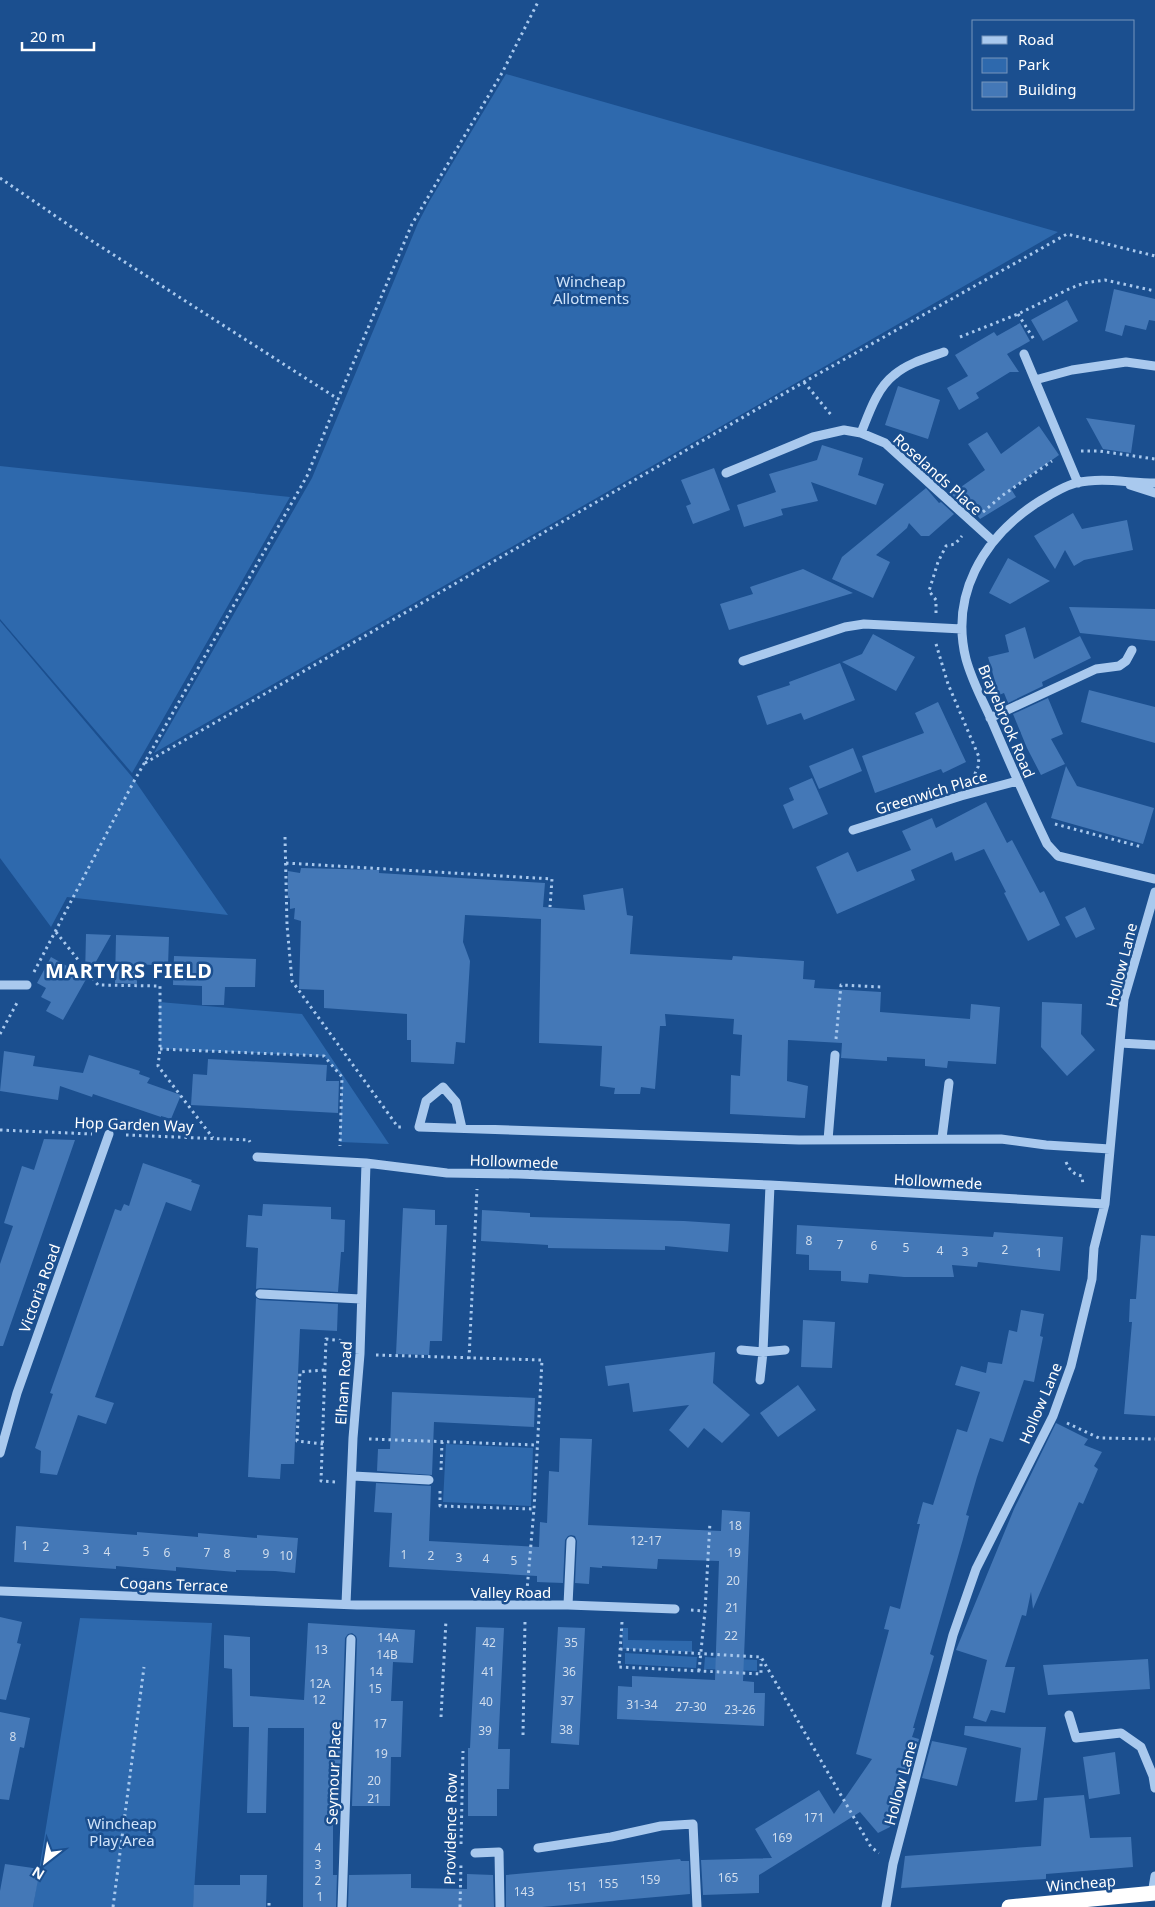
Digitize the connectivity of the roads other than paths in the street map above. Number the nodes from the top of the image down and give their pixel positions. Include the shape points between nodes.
1 (944, 352) dead end
2 (1024, 354) road end
3 (1155, 366) edge
4 (1035, 380) junction
5 (861, 432) junction
6 (726, 473) dead end
7 (1113, 480) junction
8 (1078, 483) junction
9 (1155, 483) edge
10 (1155, 493) edge
11 (993, 541) junction
12 (962, 629) junction
13 (1132, 650) dead end
14 (743, 661) dead end
15 (990, 718) junction
16 (1017, 781) junction
17 (853, 830) dead end
18 (1155, 880) edge
19 (1155, 892) edge
20 (26, 984) dead end
21 (0, 985) edge
22 (1120, 1043) junction
23 (1155, 1045) edge
24 (835, 1055) road end
25 (949, 1083) dead end
26 (462, 1128) junction
27 (109, 1134) road end
28 (942, 1138) junction
29 (828, 1140) junction
30 (1110, 1149) junction
31 (257, 1157) road end
32 (366, 1163) junction
33 (770, 1185) junction
34 (1105, 1204) junction
35 (260, 1294) dead end
36 (361, 1299) junction
37 (741, 1350) dead end
38 (785, 1350) dead end
39 (763, 1352) junction
40 (760, 1380) dead end
41 (0, 1453) edge
42 (353, 1480) junction
43 (429, 1480) dead end
44 (570, 1541) dead end
45 (0, 1591) edge
46 (346, 1604) junction
47 (568, 1606) junction
48 (675, 1609) dead end
49 (351, 1639) dead end
50 (1068, 1715) dead end
51 (1155, 1788) edge
52 (538, 1848) dead end
53 (476, 1853) dead end
54 (1155, 1876) edge
55 (1154, 1893) edge
56 (342, 1907) edge
57 (500, 1907) edge
58 (697, 1907) edge
59 (886, 1907) edge
60 (1010, 1907) edge

1 - 5 street via 915,362 893,375 874,401
2 - 4 street
3 - 4 street via 1126,362 1072,370
4 - 8 street
5 - 6 street, Roselands Place via 844,430 813,437
5 - 11 street, Roselands Place via 885,443
7 - 8 street, Brayebrook Road
7 - 9 street, Brayebrook Road
7 - 10 street, Brayebrook Road
8 - 11 street, Brayebrook Road via 1051,494 1018,516
11 - 12 street, Brayebrook Road via 974,572 965,600
12 - 14 street via 864,624 845,627
12 - 15 street, Brayebrook Road via 966,659
13 - 15 street via 1119,666 1096,669
15 - 16 street, Brayebrook Road
16 - 17 street, Greenwich Place
16 - 18 street, Brayebrook Road via 1047,844 1058,856
19 - 22 street, Hollow Lane via 1124,999
20 - 21 street
22 - 23 street
22 - 30 street, Hollow Lane
24 - 29 street
25 - 28 street
26 - 26 street via 420,1127 426,1101 443,1087 456,1102
26 - 29 street
27 - 41 street, Victoria Road via 17,1393
28 - 29 street
28 - 30 street via 1002,1138 1046,1145
30 - 34 street, Hollow Lane
31 - 32 street, Hollowmede
32 - 33 street, Hollowmede via 448,1173
32 - 36 street, Elham Road
33 - 34 street, Hollowmede
33 - 39 street
34 - 59 street, Hollow Lane via 1094,1248 1092,1279 1071,1366 1053,1416 976,1569 953,1635 893,1864
35 - 36 street
36 - 42 street, Elham Road
37 - 39 street
38 - 39 street
39 - 40 street
42 - 43 street
42 - 46 street, Elham Road
44 - 47 street
45 - 46 street, Cogans Terrace
46 - 47 street, Valley Road
47 - 48 street, Valley Road
49 - 56 street, Seymour Place
50 - 51 street via 1076,1738 1121,1733 1141,1747
52 - 58 street via 661,1826 693,1824
53 - 57 street via 499,1852
54 - 55 street
55 - 60 highway, Wincheap

